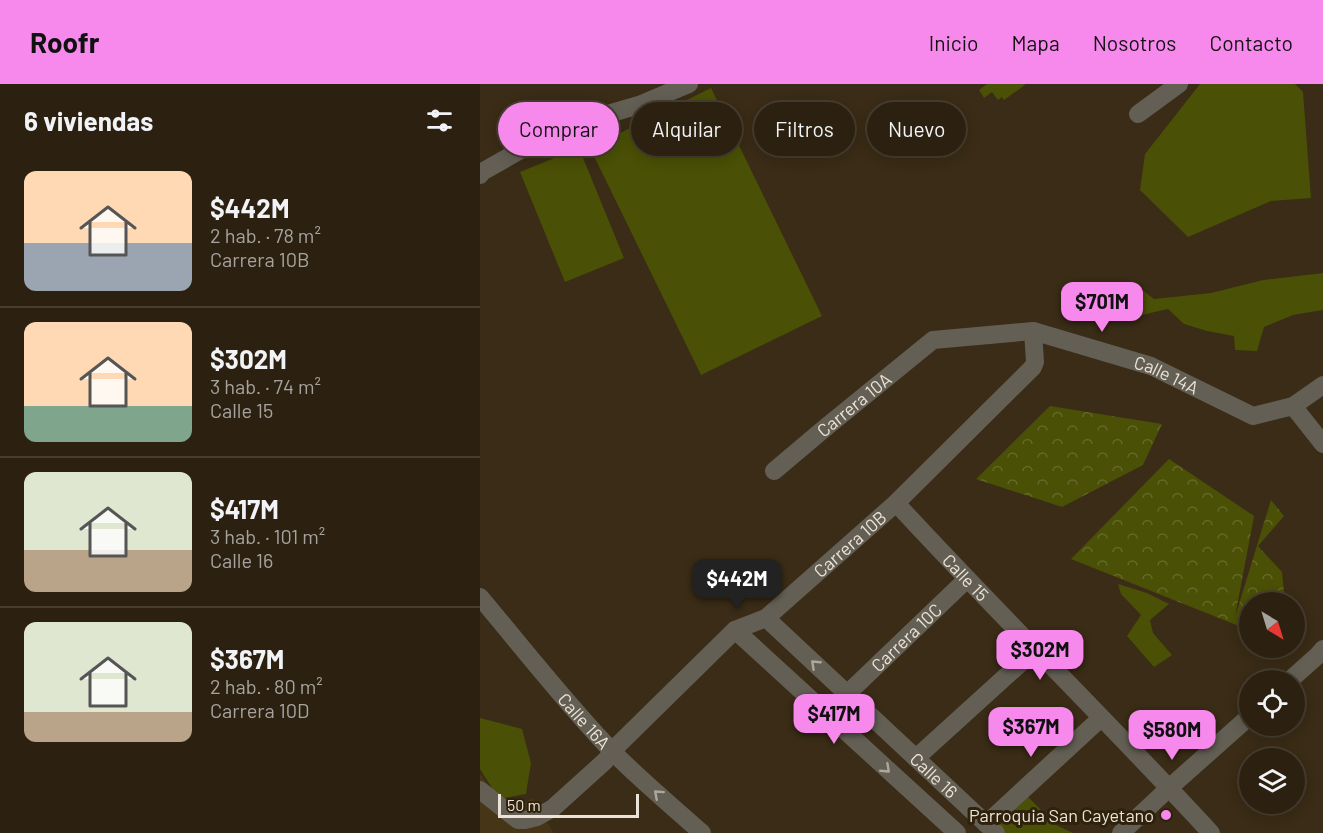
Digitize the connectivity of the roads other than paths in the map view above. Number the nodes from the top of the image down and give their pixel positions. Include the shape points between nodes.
1 (689, 84) edge
2 (1179, 84) edge
3 (1138, 114) dead end
4 (480, 175) edge
5 (1033, 331) junction
6 (933, 340) joint
7 (1323, 385) edge
8 (1293, 406) junction
9 (1323, 444) edge
10 (774, 471) dead end
11 (896, 503) junction
12 (966, 580) junction
13 (480, 597) edge
14 (766, 618) junction
15 (735, 630) junction
16 (1323, 649) edge
17 (1035, 650) junction
18 (1301, 670) edge
19 (847, 694) junction
20 (1101, 718) junction
21 (1239, 726) edge
22 (612, 751) junction
23 (916, 758) junction
24 (1169, 788) junction
25 (480, 790) edge
26 (967, 806) junction
27 (991, 828) edge
28 (948, 830) edge
29 (702, 833) edge
30 (1121, 833) edge
31 (1211, 833) edge

1 - 4 street via 639,105 577,123 532,143
2 - 3 street
5 - 6 street, Calle 14A
5 - 8 street, Calle 14A via 1151,366 1253,416
5 - 11 street, Carrera 10B via 1034,367
6 - 10 street, Carrera 10A
7 - 8 street
8 - 9 street
11 - 12 street, Calle 15
11 - 14 street, Carrera 10B
12 - 17 street, Calle 15
12 - 19 street, Carrera 10C
13 - 22 street, Calle 16A
14 - 15 street, Carrera 10B
19 -> 14 street, Calle 16
15 - 22 street, Carrera 10B
15 -> 28 street, Calle 16
16 - 18 street
17 - 20 street, Calle 15
17 - 23 street
19 - 23 street, Calle 16
20 - 24 street, Calle 15
20 - 27 street
21 - 24 street
22 - 25 street, Carrera 10B via 553,808 537,817 518,820
29 -> 22 street, Calle 16A
23 - 26 street, Calle 16
24 - 30 street
24 - 31 street, Calle 15
26 - 27 street, Calle 16
26 - 28 street

